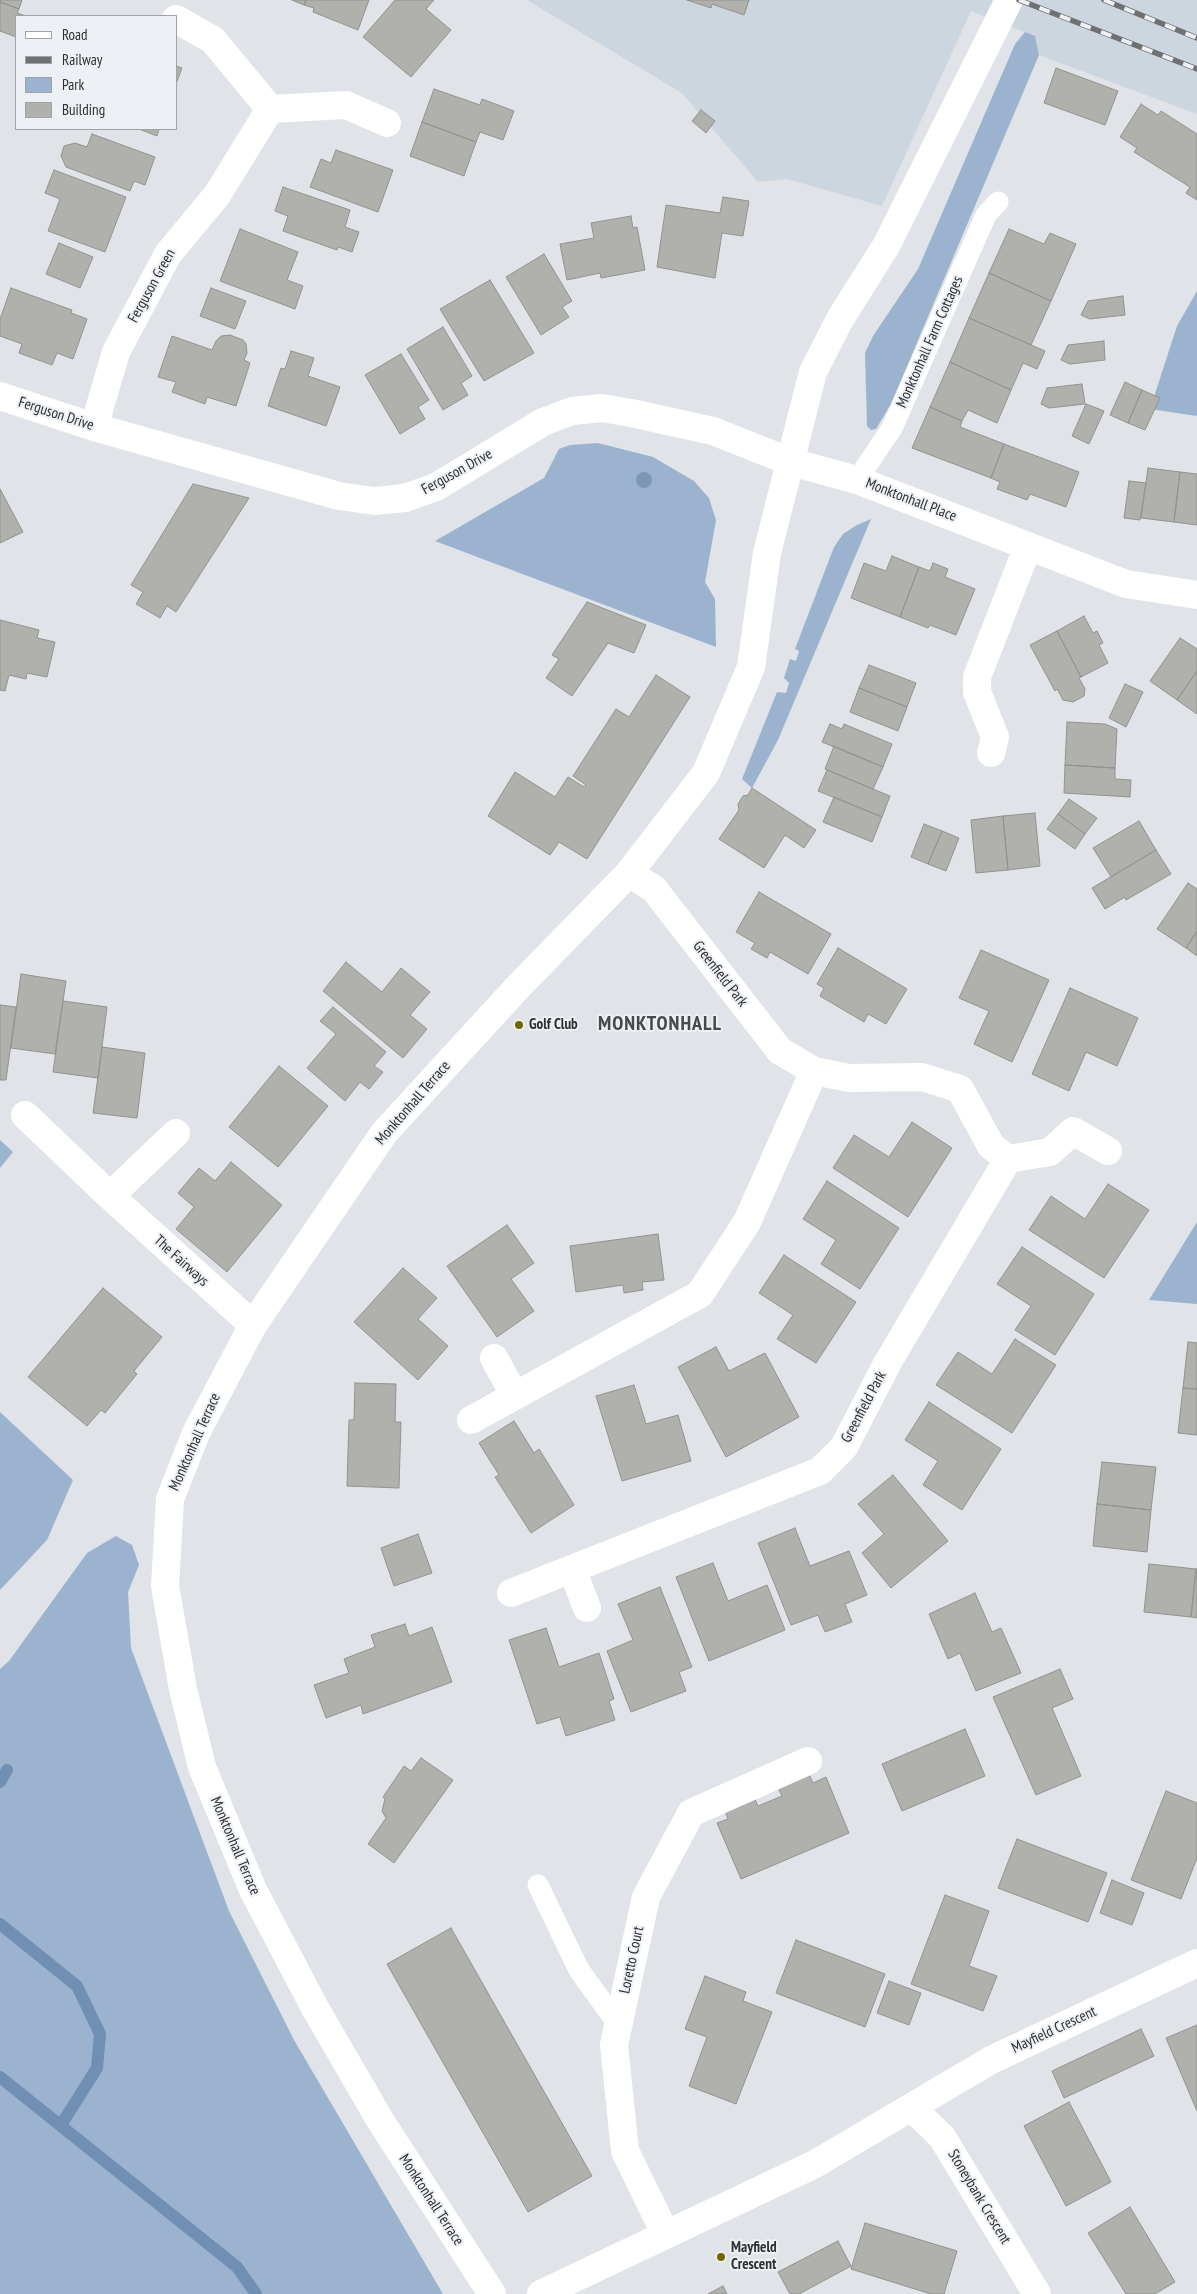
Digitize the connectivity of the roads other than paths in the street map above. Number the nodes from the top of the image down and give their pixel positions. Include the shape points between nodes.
1 (1009, 0) edge
2 (178, 20) edge
3 (270, 109) junction
4 (387, 123) dead end
5 (998, 202) dead end
6 (0, 396) edge
7 (94, 427) junction
8 (791, 462) junction
9 (857, 480) junction
10 (1028, 546) junction
11 (1197, 594) edge
12 (991, 753) dead end
13 (629, 872) junction
14 (814, 1071) junction
15 (24, 1115) dead end
16 (176, 1133) dead end
17 (1108, 1151) dead end
18 (1008, 1159) junction
19 (110, 1196) junction
20 (253, 1324) junction
21 (494, 1358) dead end
22 (516, 1396) junction
23 (471, 1420) dead end
24 (572, 1569) junction
25 (511, 1594) dead end
26 (587, 1608) dead end
27 (808, 1761) dead end
28 (538, 1885) dead end
29 (1197, 1963) edge
30 (618, 2024) junction
31 (912, 2108) junction
32 (666, 2235) junction
33 (492, 2294) edge
34 (541, 2294) edge
35 (1037, 2294) edge

1 - 8 street, Monktonhall Terrace via 886,246 840,319 813,372
2 - 3 street via 213,40
3 - 4 street via 346,105
3 - 7 street, Ferguson Green via 217,195 168,254 116,352
5 - 9 lane, Monktonhall Farm Cottages via 986,215 892,428
6 - 7 street, Ferguson Drive
7 - 8 street, Ferguson Drive via 339,496 374,501 405,498 436,487 543,422 572,410 602,408 714,431
8 - 9 street, Monktonhall Place
8 - 13 street, Monktonhall Terrace via 767,553 751,667 706,773
9 - 10 street, Monktonhall Place
10 - 11 street, Monktonhall Place via 1126,584
10 - 12 street via 977,677 977,692 995,737
13 - 14 street, Greenfield Park via 654,889 780,1051
13 - 20 street, Monktonhall Terrace via 384,1133
14 - 18 street, Greenfield Park via 849,1078 922,1077 960,1089 991,1146
14 - 22 street via 747,1222 700,1294
15 - 19 street, The Fairways
16 - 19 street
17 - 18 street via 1073,1131 1050,1152
18 - 24 street, Greenfield Park via 888,1362 844,1447 820,1471
19 - 20 street, The Fairways
20 - 33 street, Monktonhall Terrace via 196,1433 170,1499 165,1586 183,1689 200,1758 253,1890 315,2008 380,2120
21 - 22 street
22 - 23 street
24 - 25 street, Greenfield Park
24 - 26 street
27 - 30 street, Loretto Court via 691,1813 646,1897
28 - 30 lane via 579,1970
29 - 31 street, Mayfield Crescent via 991,2060
30 - 32 street, Loretto Court via 614,2045 625,2151
31 - 32 street, Mayfield Crescent via 815,2164
31 - 35 street, Stoneybank Crescent via 942,2137
32 - 34 street, Mayfield Crescent

